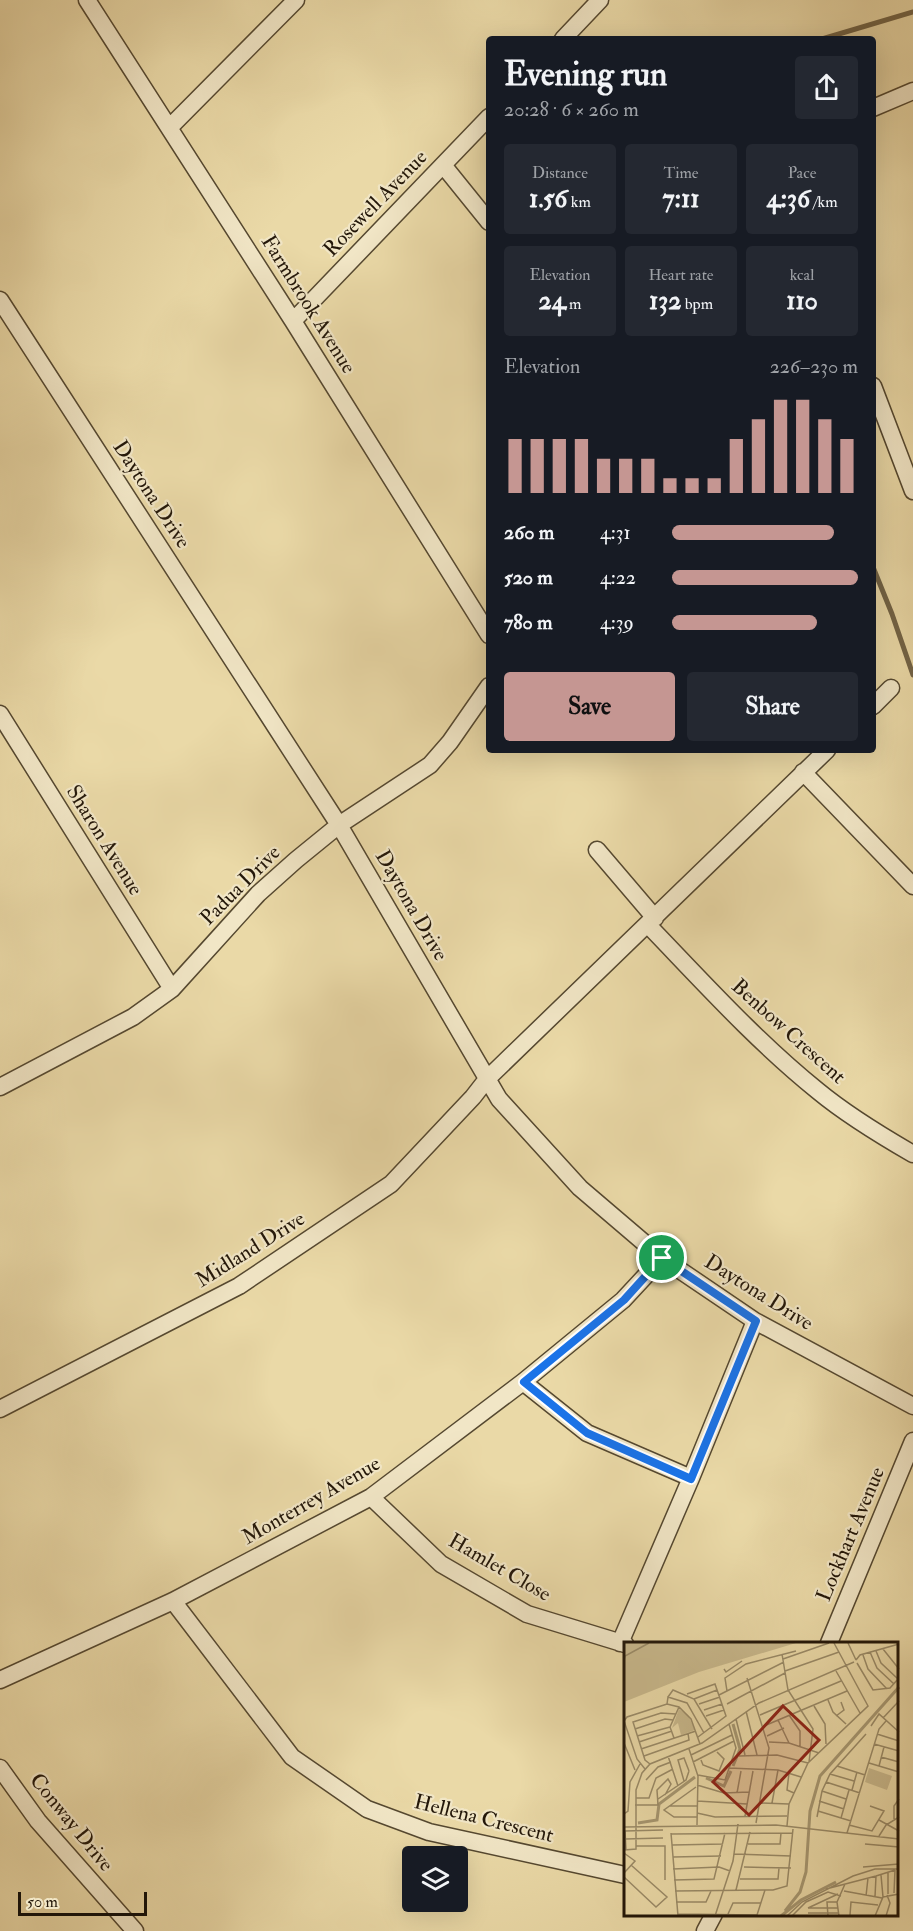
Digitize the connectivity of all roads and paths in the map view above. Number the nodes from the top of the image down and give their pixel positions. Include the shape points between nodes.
1 (87, 0) edge
2 (296, 0) edge
3 (600, 0) edge
4 (566, 36) edge
5 (913, 92) edge
6 (876, 107) edge
7 (486, 120) edge
8 (170, 127) junction
9 (442, 165) junction
10 (486, 218) edge
11 (1, 304) edge
12 (292, 321) junction
13 (876, 398) edge
14 (913, 491) edge
15 (486, 630) edge
16 (891, 688) dead end
17 (486, 690) edge
18 (876, 703) edge
19 (0, 714) edge
20 (823, 753) edge
21 (803, 772) junction
22 (339, 825) junction
23 (597, 850) dead end
24 (913, 886) edge
25 (651, 921) junction
26 (172, 989) junction
27 (487, 1079) junction
28 (0, 1087) edge
29 (913, 1154) edge
30 (662, 1258) junction
31 (756, 1321) junction
32 (524, 1382) junction
33 (913, 1406) edge
34 (0, 1409) edge
35 (913, 1441) edge
36 (691, 1479) junction
37 (371, 1497) junction
38 (173, 1602) junction
39 (829, 1642) edge
40 (622, 1643) edge
41 (0, 1680) edge
42 (0, 1768) edge
43 (624, 1875) edge
44 (713, 1916) edge
45 (135, 1931) edge
46 (705, 1931) edge

1 - 8 street, Farmbrook Avenue
2 - 8 street
3 - 4 street
5 - 6 street
7 - 9 street, Rosewell Avenue
8 - 12 street, Farmbrook Avenue
9 - 10 street
9 - 12 street, Rosewell Avenue
11 - 22 street, Daytona Drive
12 - 15 street, Farmbrook Avenue
13 - 14 street
16 - 18 street
17 - 22 street, Padua Drive via 430,765
19 - 26 street, Sharon Avenue
20 - 21 street, Midland Drive
21 - 24 street
21 - 25 street, Midland Drive
22 - 26 street, Padua Drive via 258,894
22 - 27 street, Daytona Drive
23 - 25 street, Benbow Crescent
25 - 27 street, Midland Drive
25 - 29 street, Benbow Crescent via 742,1024 818,1092
26 - 28 street, Padua Drive via 133,1017
27 - 30 street, Daytona Drive via 499,1098 580,1188
27 - 34 street, Midland Drive via 391,1184 240,1286
30 - 31 street, Daytona Drive
30 - 32 street, Monterrey Avenue via 624,1300
31 - 33 street, Daytona Drive
31 - 36 street
32 - 36 street via 587,1433
32 - 37 street, Monterrey Avenue
35 - 39 street, Lockhart Avenue
36 - 40 street
37 - 38 street, Monterrey Avenue
37 - 40 street, Hamlet Close via 441,1564 527,1614
38 - 41 street, Monterrey Avenue
38 - 43 street, Hellena Crescent via 292,1758 367,1809 429,1832
42 - 45 street, Conway Drive via 38,1821
44 - 46 street

